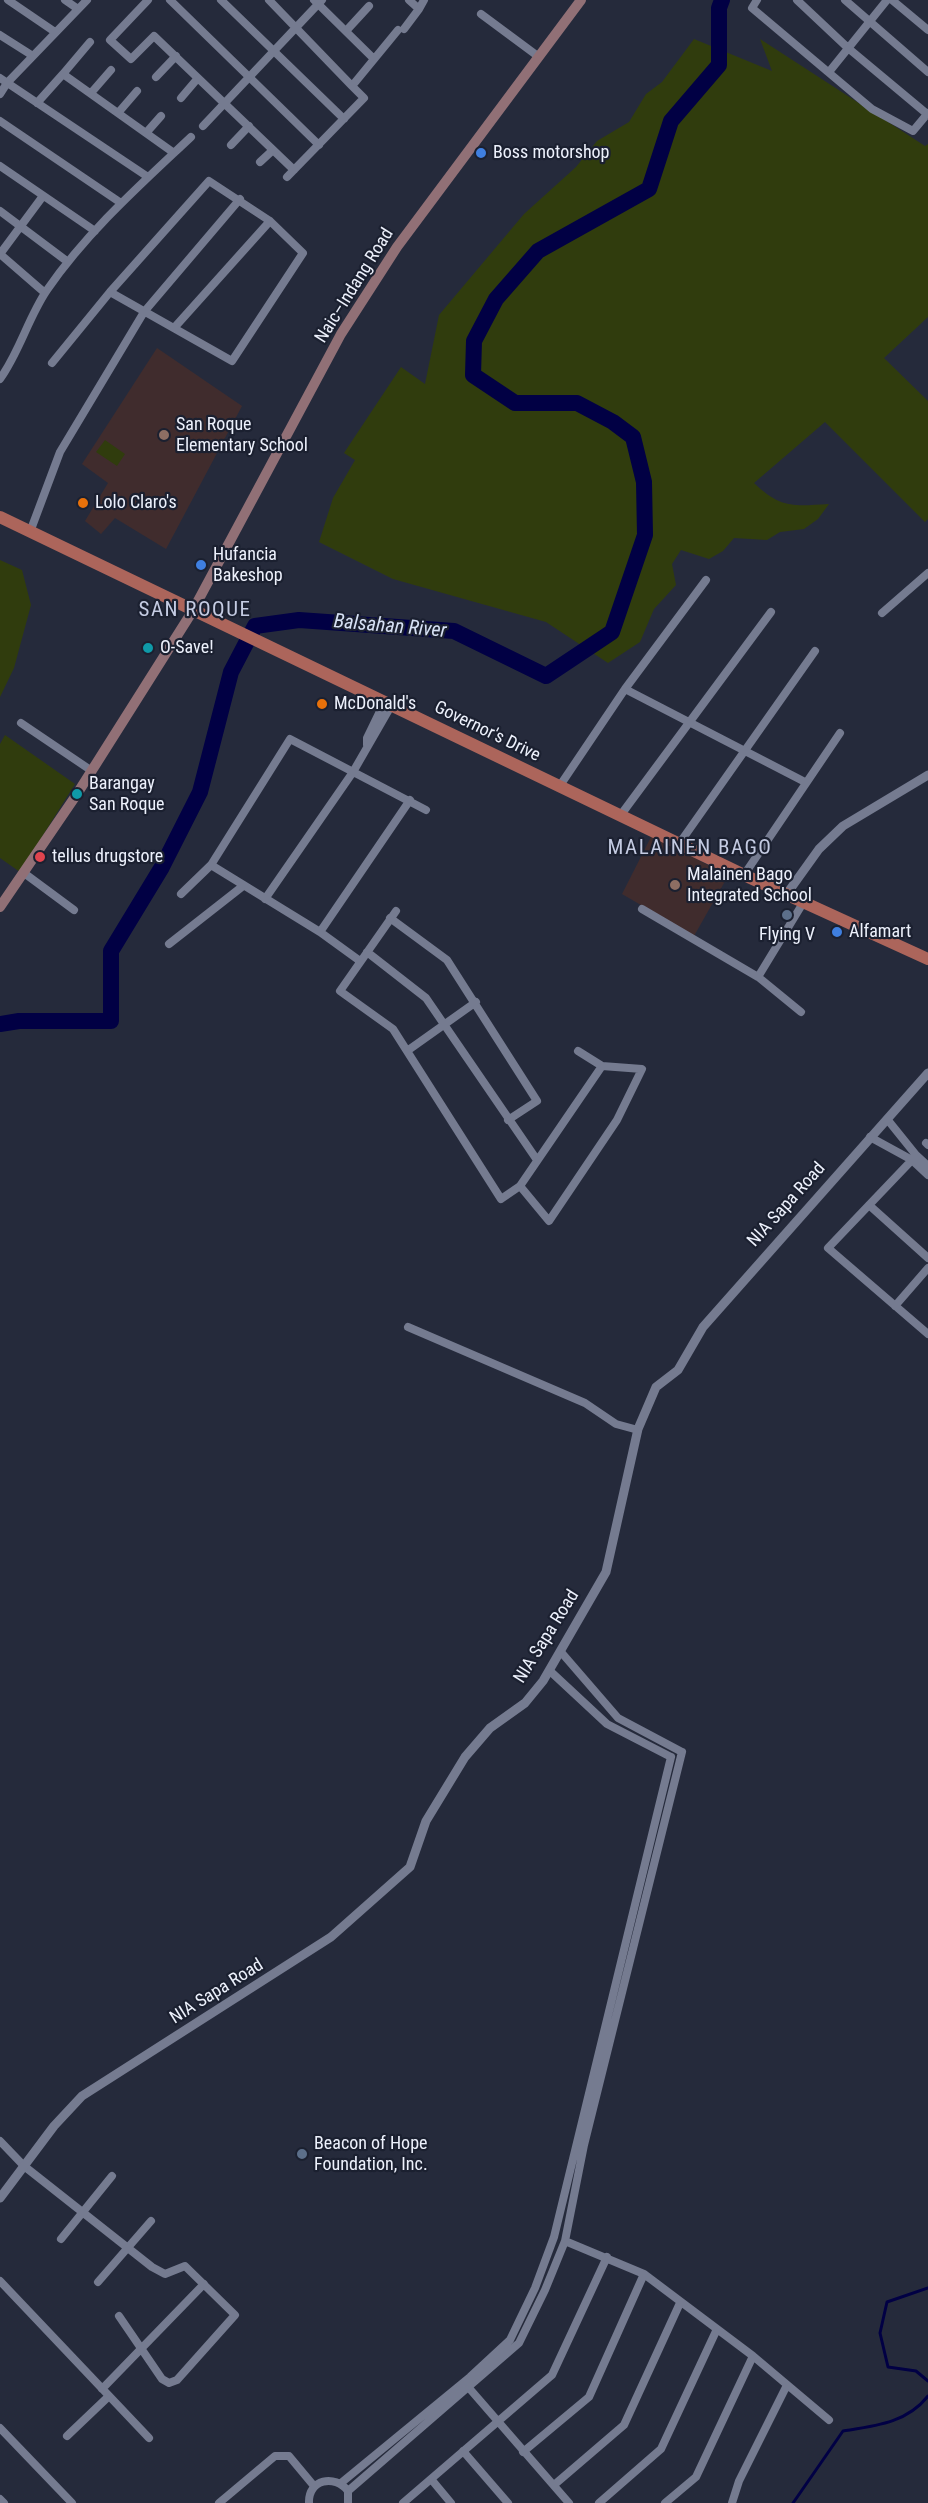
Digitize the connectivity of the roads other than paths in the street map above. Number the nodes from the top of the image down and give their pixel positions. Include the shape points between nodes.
1 (8, 0) edge
2 (65, 0) edge
3 (87, 0) edge
4 (148, 0) edge
5 (170, 0) edge
6 (221, 0) edge
7 (269, 0) edge
8 (409, 0) edge
9 (424, 0) edge
10 (581, 0) edge
11 (757, 0) edge
12 (797, 0) edge
13 (845, 0) edge
14 (886, 0) edge
15 (892, 0) edge
16 (318, 1) edge
17 (369, 6) dead end
18 (78, 9) junction
19 (419, 9) junction
20 (481, 14) dead end
21 (869, 22) junction
22 (296, 28) junction
23 (928, 30) edge
24 (346, 31) junction
25 (56, 33) junction
26 (0, 35) edge
27 (90, 42) dead end
28 (848, 48) junction
29 (273, 52) junction
30 (33, 56) junction
31 (176, 56) junction
32 (539, 57) junction
33 (374, 59) junction
34 (111, 70) dead end
35 (830, 72) junction
36 (928, 72) edge
37 (63, 74) junction
38 (250, 76) junction
39 (156, 77) dead end
40 (198, 78) junction
41 (4, 81) edge
42 (352, 86) junction
43 (137, 91) dead end
44 (91, 93) junction
45 (0, 94) edge
46 (181, 98) dead end
47 (226, 102) junction
48 (37, 103) junction
49 (118, 113) junction
50 (928, 113) edge
51 (160, 116) dead end
52 (344, 119) junction
53 (0, 121) edge
54 (203, 126) dead end
55 (249, 126) junction
56 (146, 133) junction
57 (191, 137) dead end
58 (319, 145) junction
59 (231, 146) dead end
60 (273, 150) junction
61 (174, 153) junction
62 (260, 162) dead end
63 (0, 166) edge
64 (294, 170) junction
65 (148, 177) junction
66 (287, 177) dead end
67 (43, 196) junction
68 (240, 199) junction
69 (121, 203) junction
70 (0, 211) edge
71 (270, 221) junction
72 (21, 226) junction
73 (94, 231) junction
74 (2, 256) edge
75 (68, 262) junction
76 (110, 292) junction
77 (45, 293) junction
78 (144, 312) junction
79 (174, 328) junction
80 (52, 363) dead end
81 (0, 379) edge
82 (0, 517) edge
83 (30, 532) junction
84 (928, 573) edge
85 (706, 580) dead end
86 (192, 612) junction
87 (771, 612) dead end
88 (882, 613) dead end
89 (815, 651) dead end
90 (625, 689) junction
91 (385, 710) junction
92 (688, 722) junction
93 (21, 723) dead end
94 (840, 733) dead end
95 (745, 751) junction
96 (92, 771) junction
97 (353, 772) junction
98 (928, 775) edge
99 (805, 782) junction
100 (559, 787) junction
101 (410, 800) junction
102 (426, 810) dead end
103 (620, 816) junction
104 (679, 844) junction
105 (211, 866) junction
106 (24, 873) junction
107 (744, 875) junction
108 (243, 886) junction
109 (181, 894) dead end
110 (786, 895) junction
111 (265, 899) junction
112 (803, 903) junction
113 (0, 907) edge
114 (642, 909) dead end
115 (74, 910) dead end
116 (396, 911) dead end
117 (390, 918) junction
118 (320, 932) junction
119 (169, 944) dead end
120 (367, 952) junction
121 (928, 959) edge
122 (360, 961) junction
123 (757, 976) junction
124 (476, 1002) junction
125 (801, 1012) dead end
126 (445, 1025) junction
127 (407, 1051) junction
128 (578, 1051) dead end
129 (602, 1066) junction
130 (928, 1073) edge
131 (887, 1119) junction
132 (508, 1120) junction
133 (870, 1137) junction
134 (914, 1158) junction
135 (537, 1160) junction
136 (928, 1166) edge
137 (928, 1175) edge
138 (519, 1186) junction
139 (869, 1205) junction
140 (928, 1258) edge
141 (928, 1268) edge
142 (895, 1306) junction
143 (408, 1327) dead end
144 (928, 1334) edge
145 (638, 1430) junction
146 (561, 1652) junction
147 (550, 1671) junction
148 (609, 1708) junction
149 (601, 1718) junction
150 (682, 1752) junction
151 (671, 1757) junction
152 (0, 2141) edge
153 (24, 2166) junction
154 (112, 2176) dead end
155 (0, 2198) edge
156 (82, 2212) junction
157 (151, 2221) dead end
158 (61, 2239) dead end
159 (565, 2241) junction
160 (128, 2248) junction
161 (607, 2258) junction
162 (644, 2274) junction
163 (0, 2282) edge
164 (98, 2282) dead end
165 (204, 2284) junction
166 (680, 2302) junction
167 (119, 2316) dead end
168 (717, 2329) junction
169 (141, 2348) junction
170 (753, 2356) junction
171 (787, 2385) junction
172 (469, 2388) junction
173 (102, 2389) junction
174 (109, 2396) junction
175 (829, 2420) dead end
176 (498, 2422) junction
177 (0, 2428) edge
178 (67, 2436) dead end
179 (149, 2438) dead end
180 (463, 2451) junction
181 (523, 2452) junction
182 (431, 2479) junction
183 (340, 2483) junction
184 (554, 2485) junction
185 (314, 2486) junction
186 (348, 2491) junction
187 (0, 2499) edge
188 (4, 2503) edge
189 (72, 2503) edge
190 (219, 2503) edge
191 (309, 2503) edge
192 (348, 2503) edge
193 (403, 2503) edge
194 (451, 2503) edge
195 (508, 2503) edge
196 (569, 2503) edge
197 (599, 2503) edge
198 (665, 2503) edge
199 (732, 2503) edge

1 - 25 street
2 - 18 street
3 - 18 street
4 - 31 street via 110,40 131,59 154,36
5 - 38 street
6 - 29 street
7 - 22 street
8 - 19 street
9 - 19 street
10 - 32 main road, Naic–Indang Road
11 - 35 street via 752,8
12 - 28 street
13 - 21 street
14 - 21 street
15 - 23 street
16 - 22 street
16 - 24 street
17 - 24 street
18 - 25 street
19 - 33 street
20 - 32 street
21 - 28 street
21 - 36 street
22 - 29 street
22 - 42 street
24 - 33 street
25 - 30 street
26 - 30 street
27 - 37 street
28 - 35 street
28 - 50 street
29 - 38 street
29 - 52 street
30 - 41 street
31 - 39 street
31 - 40 street
32 - 86 main road, Naic–Indang Road via 397,247 341,334
33 - 42 street
34 - 44 street
35 - 50 street via 872,109 913,131
37 - 44 street
37 - 48 street
38 - 47 street
38 - 58 street
40 - 46 street
40 - 47 street
41 - 45 street
41 - 48 street
42 - 52 street via 364,98
43 - 49 street
44 - 49 street
47 - 54 street
47 - 55 street
48 - 65 street
49 - 56 street
51 - 56 street
52 - 58 street
53 - 69 street
55 - 59 street
55 - 60 street
56 - 61 street
57 - 61 street
58 - 64 street
60 - 62 street
60 - 64 street
61 - 65 street
63 - 67 street
64 - 66 street
65 - 69 street
67 - 72 street
67 - 73 street
68 - 71 street
68 - 76 street via 209,181
68 - 78 street
69 - 73 street
70 - 72 street
71 - 79 street
71 - 79 street via 303,253 232,361
72 - 74 street
72 - 75 street
73 - 75 street
74 - 77 street
75 - 77 street
76 - 78 street
76 - 80 street
77 - 81 street
78 - 79 street
78 - 83 street via 60,452
82 - 83 main road, Governor's Drive
83 - 86 main road, Governor's Drive
84 - 88 street
85 - 90 street
86 - 91 main road, Governor's Drive
86 - 96 main road, Naic–Indang Road
87 - 92 street
89 - 95 street
90 - 92 street
90 - 100 street
91 - 97 street
91 - 100 main road, Governor's Drive
92 - 95 street
92 - 103 street
93 - 96 street
94 - 99 street
95 - 99 street
95 - 104 street
96 - 106 main road, Naic–Indang Road
97 - 101 street
97 - 105 street via 290,740
97 - 111 street
98 - 110 street via 843,826 819,849
99 - 107 street
100 - 103 main road, Governor's Drive
101 - 102 street
101 - 118 street
103 - 104 main road, Governor's Drive
104 - 107 main road, Governor's Drive
105 - 108 street
105 - 109 street
106 - 113 main road, Naic–Indang Road
106 - 115 street
107 - 110 main road, Governor's Drive
108 - 111 street
108 - 119 street
110 - 112 main road, Governor's Drive
111 - 118 street
112 - 121 main road, Governor's Drive
112 - 123 street
114 - 123 street
116 - 117 street
117 - 120 street
117 - 124 street via 447,960
118 - 122 street
120 - 122 street
120 - 126 street via 426,998
122 - 127 street via 340,992 393,1029
123 - 125 street
124 - 126 street
124 - 132 street via 537,1101
126 - 127 street
126 - 132 street
127 - 138 street via 501,1199
128 - 129 street
129 - 135 street
129 - 138 street via 642,1069 617,1120 549,1221
130 - 131 street, NIA Sapa Road
131 - 133 street, NIA Sapa Road
131 - 134 street
132 - 135 street
133 - 134 street
133 - 145 street, NIA Sapa Road via 703,1327 678,1370 656,1387
134 - 136 street
134 - 137 street
134 - 139 street
135 - 138 street
139 - 140 street
139 - 142 street via 828,1248
141 - 142 street
142 - 144 street
143 - 145 street via 585,1403 616,1424
145 - 146 street, NIA Sapa Road via 606,1572
146 - 147 street, NIA Sapa Road
146 - 148 street
147 - 149 street
147 - 153 street, NIA Sapa Road via 525,1702 490,1728 465,1756 426,1821 410,1867 331,1937 82,2096
148 - 149 street
148 - 150 street via 618,1718
149 - 151 street
150 - 151 street
150 - 159 street via 584,2145
151 - 183 street via 555,2237 535,2288 510,2340
152 - 153 street
153 - 155 street, NIA Sapa Road
153 - 156 street
154 - 156 street
156 - 158 street
156 - 160 street
157 - 160 street
159 - 161 street
159 - 172 street via 519,2343
160 - 164 street
160 - 165 street via 165,2274 185,2265
161 - 162 street
161 - 176 street via 552,2374
162 - 166 street
162 - 181 street via 589,2397
163 - 173 street
165 - 169 street
165 - 169 street via 235,2315 177,2380 165,2382
166 - 168 street
166 - 184 street via 624,2425
167 - 169 street
168 - 170 street
168 - 197 street via 661,2449
169 - 173 street
170 - 171 street
170 - 198 street via 696,2477
171 - 175 street
171 - 199 street
172 - 176 street
172 - 186 street
173 - 174 street
174 - 178 street
174 - 179 street
176 - 180 street
176 - 181 street
177 - 189 street
180 - 182 street
180 - 195 street
181 - 184 street
182 - 193 street
182 - 194 street
183 - 185 street via 326,2480
183 - 186 street
184 - 196 street
185 - 190 street via 289,2456 275,2456
185 - 191 street
186 - 192 street
187 - 188 street

